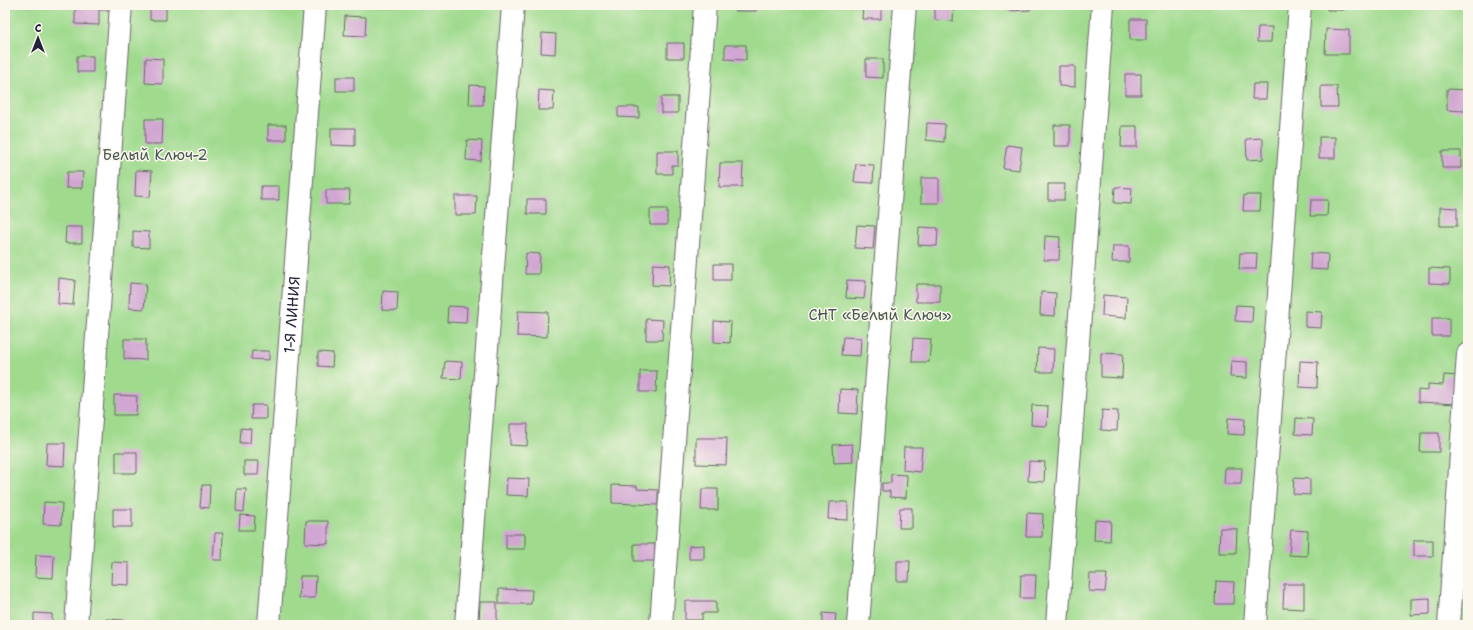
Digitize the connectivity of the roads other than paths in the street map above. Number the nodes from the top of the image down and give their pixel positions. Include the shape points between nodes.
1 (121, 5) edge
2 (315, 5) edge
3 (513, 5) edge
4 (705, 5) edge
5 (905, 5) edge
6 (1104, 5) edge
7 (1300, 5) edge
8 (1468, 354) edge
9 (76, 625) edge
10 (270, 625) edge
11 (466, 625) edge
12 (661, 625) edge
13 (858, 625) edge
14 (1057, 625) edge
15 (1255, 625) edge
16 (1449, 625) edge

1 - 9 street
2 - 10 street, 1-Я ЛИНИЯ
3 - 11 street
4 - 12 street
5 - 13 street
6 - 14 street
7 - 15 street
8 - 16 street

